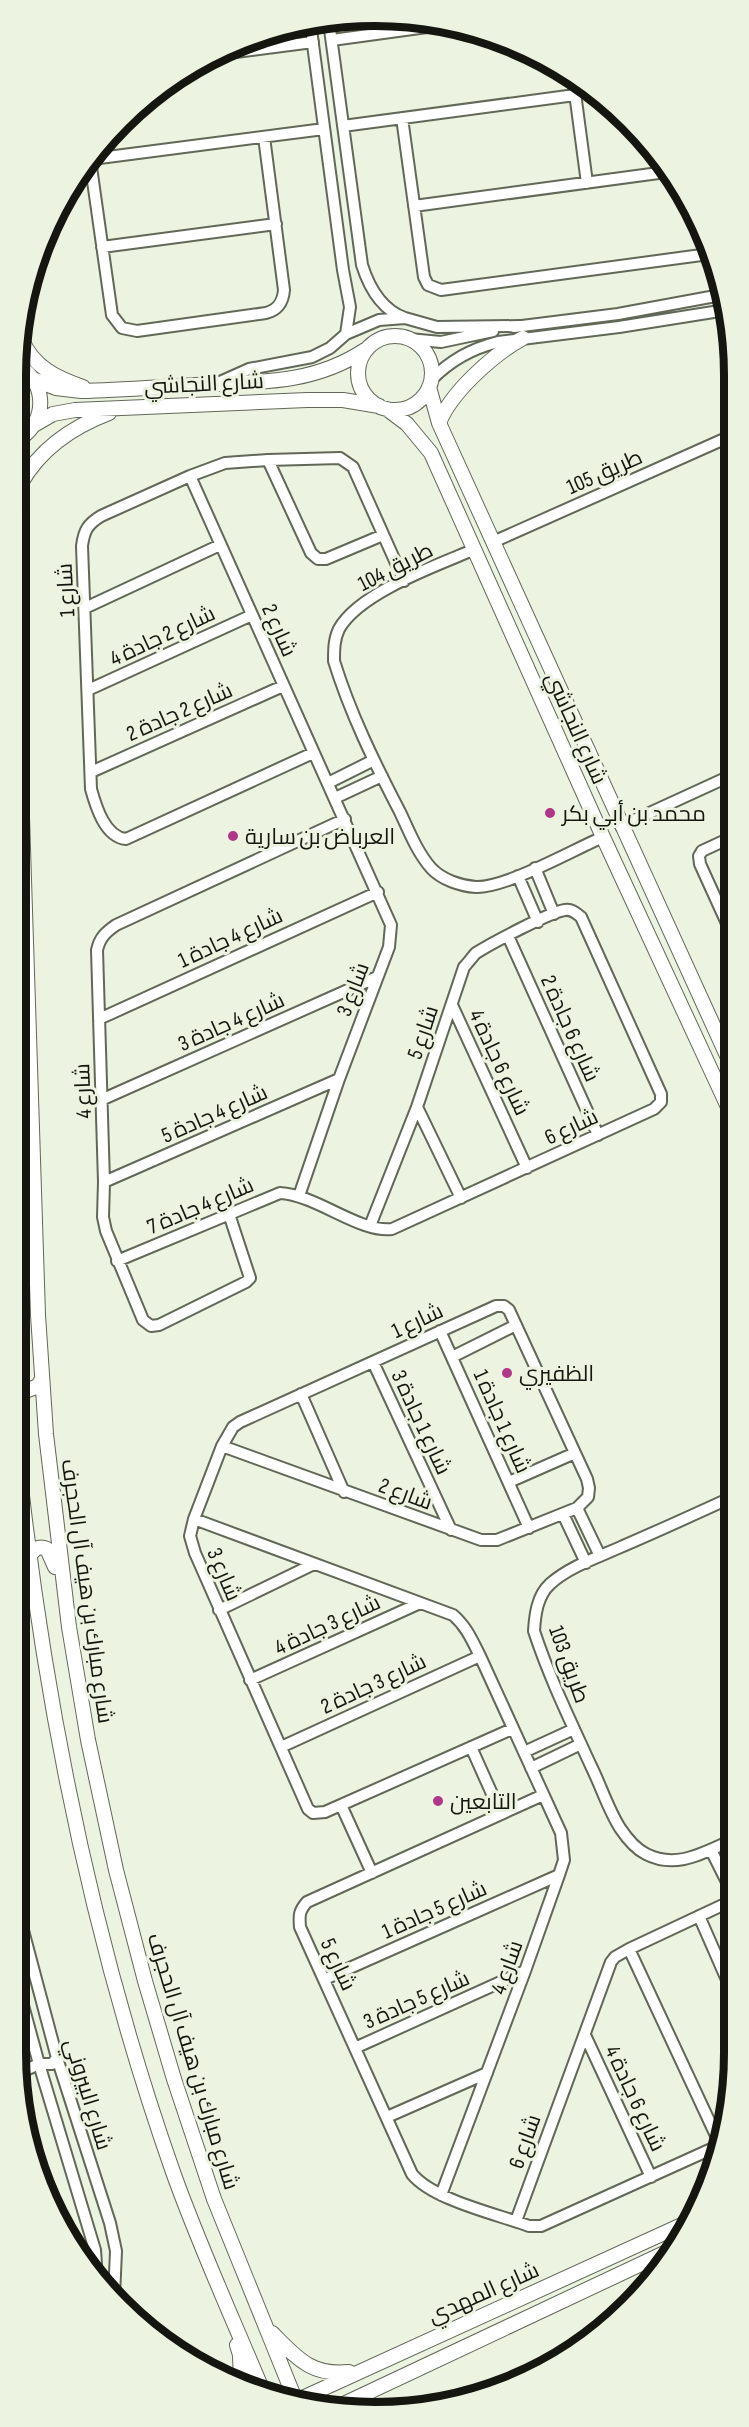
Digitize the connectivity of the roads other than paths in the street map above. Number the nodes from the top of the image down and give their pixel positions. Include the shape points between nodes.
1 (330, 28) edge
2 (420, 28) edge
3 (311, 31) edge
4 (332, 40) junction
5 (313, 42) junction
6 (244, 51) edge
7 (574, 89) edge
8 (575, 95) junction
9 (402, 118) junction
10 (344, 126) junction
11 (324, 129) junction
12 (264, 137) junction
13 (101, 158) edge
14 (92, 170) edge
15 (659, 173) edge
16 (587, 183) junction
17 (414, 206) junction
18 (276, 224) junction
19 (102, 246) junction
20 (702, 255) edge
21 (715, 296) edge
22 (718, 311) edge
23 (405, 318) junction
24 (522, 332) junction
25 (346, 334) junction
26 (409, 339) junction
27 (26, 349) edge
28 (365, 350) junction
29 (26, 372) edge
30 (33, 379) junction
31 (430, 383) junction
32 (214, 384) junction
33 (93, 390) junction
34 (383, 407) junction
35 (122, 409) junction
36 (439, 423) junction
37 (34, 425) junction
38 (26, 434) edge
39 (724, 439) edge
40 (268, 460) junction
41 (26, 476) edge
42 (190, 476) junction
43 (383, 535) junction
44 (493, 542) junction
45 (220, 545) junction
46 (473, 550) junction
47 (404, 580) junction
48 (85, 608) junction
49 (252, 615) junction
50 (537, 640) junction
51 (518, 649) junction
52 (549, 667) junction
53 (530, 675) junction
54 (283, 686) junction
55 (88, 690) junction
56 (314, 753) junction
57 (374, 760) junction
58 (91, 772) junction
59 (381, 776) junction
60 (724, 779) edge
61 (328, 783) junction
62 (335, 798) junction
63 (345, 819) junction
64 (621, 826) junction
65 (603, 837) junction
66 (724, 841) edge
67 (535, 868) junction
68 (518, 876) junction
69 (378, 892) junction
70 (574, 911) joint
71 (554, 914) junction
72 (724, 917) edge
73 (538, 922) junction
74 (508, 936) junction
75 (26, 942) edge
76 (377, 977) junction
77 (452, 1005) junction
78 (99, 1019) junction
79 (724, 1049) edge
80 (339, 1079) junction
81 (724, 1098) edge
82 (101, 1100) junction
83 (417, 1107) junction
84 (598, 1135) junction
85 (527, 1168) junction
86 (104, 1182) junction
87 (299, 1196) junction
88 (461, 1198) junction
89 (229, 1214) junction
90 (370, 1226) junction
91 (117, 1261) junction
92 (516, 1325) junction
93 (440, 1331) junction
94 (452, 1357) junction
95 (373, 1362) junction
96 (42, 1379) junction
97 (26, 1389) edge
98 (301, 1394) junction
99 (222, 1446) junction
100 (574, 1453) junction
101 (509, 1482) junction
102 (344, 1492) junction
103 (724, 1501) edge
104 (577, 1509) junction
105 (563, 1514) junction
106 (194, 1519) junction
107 (529, 1528) junction
108 (26, 1530) edge
109 (451, 1530) junction
110 (29, 1556) junction
111 (600, 1556) junction
112 (586, 1563) junction
113 (314, 1564) junction
114 (420, 1603) junction
115 (219, 1610) junction
116 (70, 1633) junction
117 (480, 1656) junction
118 (250, 1680) junction
119 (512, 1729) junction
120 (574, 1729) junction
121 (581, 1744) junction
122 (281, 1747) junction
123 (471, 1747) junction
124 (524, 1752) junction
125 (531, 1768) junction
126 (543, 1795) junction
127 (341, 1805) junction
128 (501, 1814) junction
129 (724, 1844) edge
130 (711, 1850) junction
131 (372, 1873) junction
132 (559, 1875) junction
133 (724, 1876) edge
134 (724, 1905) edge
135 (699, 1916) junction
136 (26, 1942) edge
137 (629, 1949) junction
138 (525, 1971) junction
139 (724, 1973) edge
140 (325, 1979) junction
141 (26, 2016) edge
142 (585, 2035) junction
143 (357, 2047) junction
144 (57, 2058) junction
145 (39, 2064) junction
146 (26, 2070) edge
147 (487, 2073) junction
148 (62, 2076) junction
149 (44, 2080) junction
150 (387, 2117) junction
151 (714, 2135) edge
152 (711, 2148) edge
153 (651, 2177) junction
154 (441, 2195) junction
155 (516, 2221) junction
156 (677, 2227) edge
157 (657, 2256) edge
158 (96, 2262) edge
159 (114, 2286) edge
160 (223, 2294) junction
161 (267, 2328) junction
162 (360, 2371) junction
163 (241, 2375) edge
164 (259, 2382) edge
165 (294, 2392) edge
166 (371, 2392) junction
167 (306, 2395) edge
168 (351, 2401) edge
169 (361, 2401) edge

1 - 4 street
2 - 4 street
3 - 5 street
4 - 10 street
5 - 6 street
5 - 11 street
7 - 8 street
8 - 9 street
8 - 16 street
9 - 10 street
9 - 17 street
10 - 23 street via 362,265 379,299
11 - 12 street
11 - 25 street via 350,307
12 - 13 street
12 - 18 street
14 - 19 street
15 - 16 street
16 - 17 street
17 - 20 street via 424,277 436,289
18 - 19 street
18 - 19 street via 284,290 283,299 274,310 137,331 122,328 112,315
21 - 24 street
22 - 24 street via 619,327
23 - 24 street via 437,327
23 - 25 street via 379,320
24 - 26 street via 441,342
24 - 31 street via 468,351
24 - 36 main road via 448,406
25 - 32 street via 312,357 249,369
26 - 28 main road via 385,337
26 - 31 main road via 427,356 432,372
27 - 33 main road via 41,367
28 - 32 main road, شارع النجاشي via 335,368 310,376
28 - 34 main road via 359,365 359,382 366,396
29 - 30 main road
30 - 33 main road, شارع النجاشي via 56,388
30 - 37 main road via 41,402
31 - 34 main road via 412,405
31 - 36 main road, شارع النجاشي
32 - 33 main road, شارع النجاشي
34 - 35 main road, شارع النجاشي via 325,399
34 - 46 main road, شارع النجاشي via 416,433 431,453
35 - 37 main road, شارع النجاشي via 64,411
35 - 41 main road via 88,422 57,441
36 - 44 main road, شارع النجاشي
37 - 38 main road, شارع النجاشي
39 - 44 street, طريق 105
40 - 42 street, شارع 1 via 225,463
40 - 43 street, شارع 1 via 346,461 353,467
40 - 43 street via 311,553 318,559
42 - 45 street, شارع 2
42 - 48 street, شارع 1 via 90,523 84,530
43 - 47 street, شارع 1
44 - 50 main road, شارع النجاشي
45 - 48 street
45 - 49 street, شارع 2
46 - 47 street, طريق 104
46 - 51 main road, شارع النجاشي
47 - 57 street, طريق 104 via 355,610 334,645 334,661
48 - 55 street, شارع 1
49 - 54 street, شارع 2
49 - 55 street, شارع 2 جادة 4
50 - 51 main road via 529,648
50 - 52 main road, شارع النجاشي
51 - 53 main road, شارع النجاشي
52 - 53 main road via 539,666
52 - 64 main road, شارع النجاشي
53 - 65 main road, شارع النجاشي
54 - 56 street, شارع 2
54 - 58 street, شارع 2 جادة 2
55 - 58 street, شارع 1
56 - 58 street, شارع 1 via 126,839 115,836 96,805
56 - 61 street, شارع 2
57 - 59 street, طريق 104
57 - 61 street
59 - 62 street
59 - 68 street, طريق 104 via 420,852 442,877 477,887
60 - 64 street
61 - 62 street, شارع 2
62 - 63 street, شارع 3
63 - 69 street, شارع 3
63 - 78 street, شارع 4 via 116,925 105,934 97,950
64 - 79 main road, شارع النجاشي
65 - 67 street, طريق 104
65 - 81 main road, شارع النجاشي
66 - 72 street via 699,856
67 - 68 street, طريق 104
67 - 71 street
68 - 73 street
69 - 76 street, شارع 3 via 391,925 389,947
69 - 78 street, شارع 4 جادة 1
70 - 71 street, شارع 5
70 - 84 street, شارع 6 via 581,917 662,1094 662,1102 654,1109
71 - 73 street, شارع 5
73 - 74 street, شارع 5
74 - 77 street, شارع 5 via 474,954 464,967
74 - 84 street, شارع 6 جادة 2
75 - 96 main road, شارع مبارك بن هيف آل الحجرف
76 - 80 street, شارع 3
76 - 82 street, شارع 4 جادة 3
77 - 83 street, شارع 5
77 - 85 street, شارع 6 جادة 4
78 - 82 street, شارع 4
80 - 86 street, شارع 4 جادة 5
80 - 87 street, شارع 3
82 - 86 street, شارع 4
83 - 88 street
83 - 90 street, شارع 5
84 - 85 street, شارع 6
85 - 88 street, شارع 6
86 - 91 street, شارع 4 via 103,1216
87 - 89 street, شارع 4 جادة 7 via 280,1193
87 - 90 street, شارع 6
88 - 90 street, شارع 6 via 392,1229
89 - 91 street, شارع 4 جادة 7
89 - 91 street, شارع 4 via 250,1278 159,1325 151,1326 143,1320
92 - 93 street, شارع 1 via 509,1310 496,1306
92 - 94 street
92 - 100 street, شارع 1
93 - 94 street, شارع 1 جادة 1
93 - 95 street, شارع 1
94 - 101 street, شارع 1 جادة 1
95 - 98 street, شارع 1
95 - 109 street, شارع 1 جادة 3
96 - 97 main road via 38,1386
96 - 116 main road, شارع مبارك بن هيف آل الحجرف via 54,1516
98 - 99 street, شارع 1 via 240,1422
98 - 102 street
99 - 102 street, شارع 2
99 - 106 street, شارع 1
100 - 101 street
100 - 104 street, شارع 1 via 589,1488 588,1497
101 - 107 street, شارع 1 جادة 1
102 - 109 street, شارع 2
103 - 111 street, طريق 103
104 - 105 street, شارع 2
104 - 111 street
105 - 107 street, شارع 2
105 - 112 street
106 - 113 street, شارع 3
106 - 115 street, شارع 3 via 191,1544
107 - 109 street, شارع 2 via 490,1542
108 - 110 main road
110 - 116 main road via 39,1547 49,1551
110 - 160 main road via 56,1732 85,1869 143,2082 174,2174
111 - 112 street, طريق 103
112 - 120 street, طريق 103 via 548,1586 535,1614 534,1631 541,1652
113 - 114 street, شارع 3
113 - 115 street
114 - 117 street, شارع 3 via 453,1615
114 - 118 street, شارع 3 جادة 4
115 - 118 street, شارع 3
116 - 161 main road, شارع مبارك بن هيف آل الحجرف via 88,1740 145,1981 214,2199
117 - 119 street, شارع 3
117 - 122 street, شارع 3 جادة 2
118 - 122 street, شارع 3
119 - 123 street, شارع 3
119 - 124 street, شارع 3
120 - 121 street, طريق 103
120 - 124 street, طريق 103
121 - 125 street
121 - 130 street, طريق 103 via 620,1828 639,1850 678,1861
122 - 127 street, شارع 3 via 308,1809 317,1814
123 - 127 street, شارع 3
123 - 128 street
124 - 125 street, شارع 4
125 - 126 street, شارع 4
126 - 128 street, شارع 5
126 - 132 street, شارع 4 via 564,1845
127 - 131 street
128 - 131 street, شارع 5
129 - 130 street, طريق 103
130 - 133 street
131 - 140 street, شارع 5 via 307,1902 300,1909 300,1927
132 - 138 street, شارع 4
132 - 140 street, شارع 5 جادة 1
134 - 135 street, شارع 6
135 - 137 street, شارع 6
135 - 139 street
136 - 144 street, شارع البيروني
137 - 142 street, شارع 6 via 611,1962
137 - 151 street
138 - 143 street, شارع 5 جادة 3
138 - 147 street, شارع 4
140 - 143 street, شارع 5
141 - 145 street, شارع البيروني
142 - 153 street, شارع 6 جادة 4
142 - 155 street, شارع 6
143 - 150 street, شارع 5
144 - 145 street via 52,2064
144 - 148 street, شارع البيروني
145 - 146 street
145 - 149 street, شارع البيروني
147 - 150 street
147 - 154 street, شارع 4
148 - 149 street via 53,2074
148 - 159 street, شارع البيروني via 110,2223 116,2251
149 - 158 street, شارع البيروني
150 - 154 street, شارع 5 via 412,2174 426,2188
152 - 153 street
153 - 155 street via 541,2226
154 - 155 street, شارع 5
156 - 162 main road, شارع المهدي
157 - 166 main road, شارع المهدي
160 - 163 main road via 240,2355
160 - 164 main road
161 - 162 main road via 317,2371
161 - 165 main road, شارع مبارك بن هيف آل الحجرف
162 - 167 main road, شارع المهدي
166 - 168 main road, شارع المهدي
166 - 169 main road

